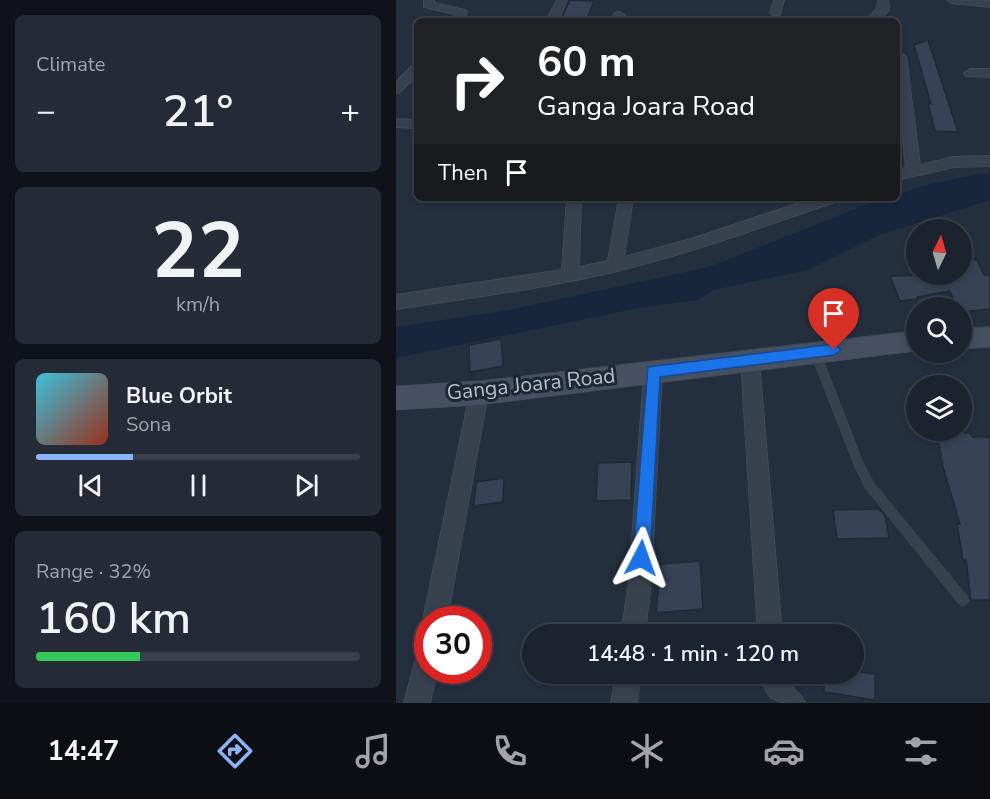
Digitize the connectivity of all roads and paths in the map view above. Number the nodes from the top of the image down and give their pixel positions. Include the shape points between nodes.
1 (429, 0) edge
2 (562, 0) edge
3 (780, 0) edge
4 (883, 0) edge
5 (952, 0) edge
6 (990, 4) edge
7 (776, 13) dead end
8 (458, 18) edge
9 (553, 18) edge
10 (874, 18) edge
11 (900, 57) edge
12 (414, 71) edge
13 (970, 73) dead end
14 (990, 73) edge
15 (396, 89) edge
16 (396, 123) edge
17 (414, 124) edge
18 (990, 160) edge
19 (914, 171) junction
20 (900, 175) edge
21 (574, 201) edge
22 (626, 201) edge
23 (821, 201) edge
24 (615, 266) junction
25 (570, 275) junction
26 (396, 302) edge
27 (990, 337) edge
28 (972, 338) edge
29 (906, 342) edge
30 (815, 352) junction
31 (750, 360) junction
32 (653, 372) junction
33 (479, 393) junction
34 (396, 398) edge
35 (963, 600) dead end
36 (438, 606) edge
37 (634, 624) edge
38 (769, 624) edge
39 (421, 684) edge
40 (627, 684) edge
41 (417, 703) edge
42 (624, 703) edge

1 - 8 street via 428,5 461,12
2 - 9 street
3 - 7 street
4 - 10 street via 883,10
5 - 6 street
11 - 19 street
12 - 15 street
13 - 14 street
16 - 17 street
18 - 19 street via 954,162
19 - 20 street
21 - 25 street
22 - 24 street
23 - 24 street
24 - 25 street
25 - 26 street
27 - 28 main road
29 - 30 main road, Ganga Joara Road
30 - 31 main road, Ganga Joara Road
30 - 35 lane via 870,486
31 - 32 main road, Ganga Joara Road
31 - 38 street
32 - 33 main road, Ganga Joara Road
32 - 37 street
33 - 34 main road, Ganga Joara Road
33 - 36 street
39 - 41 street
40 - 42 street

